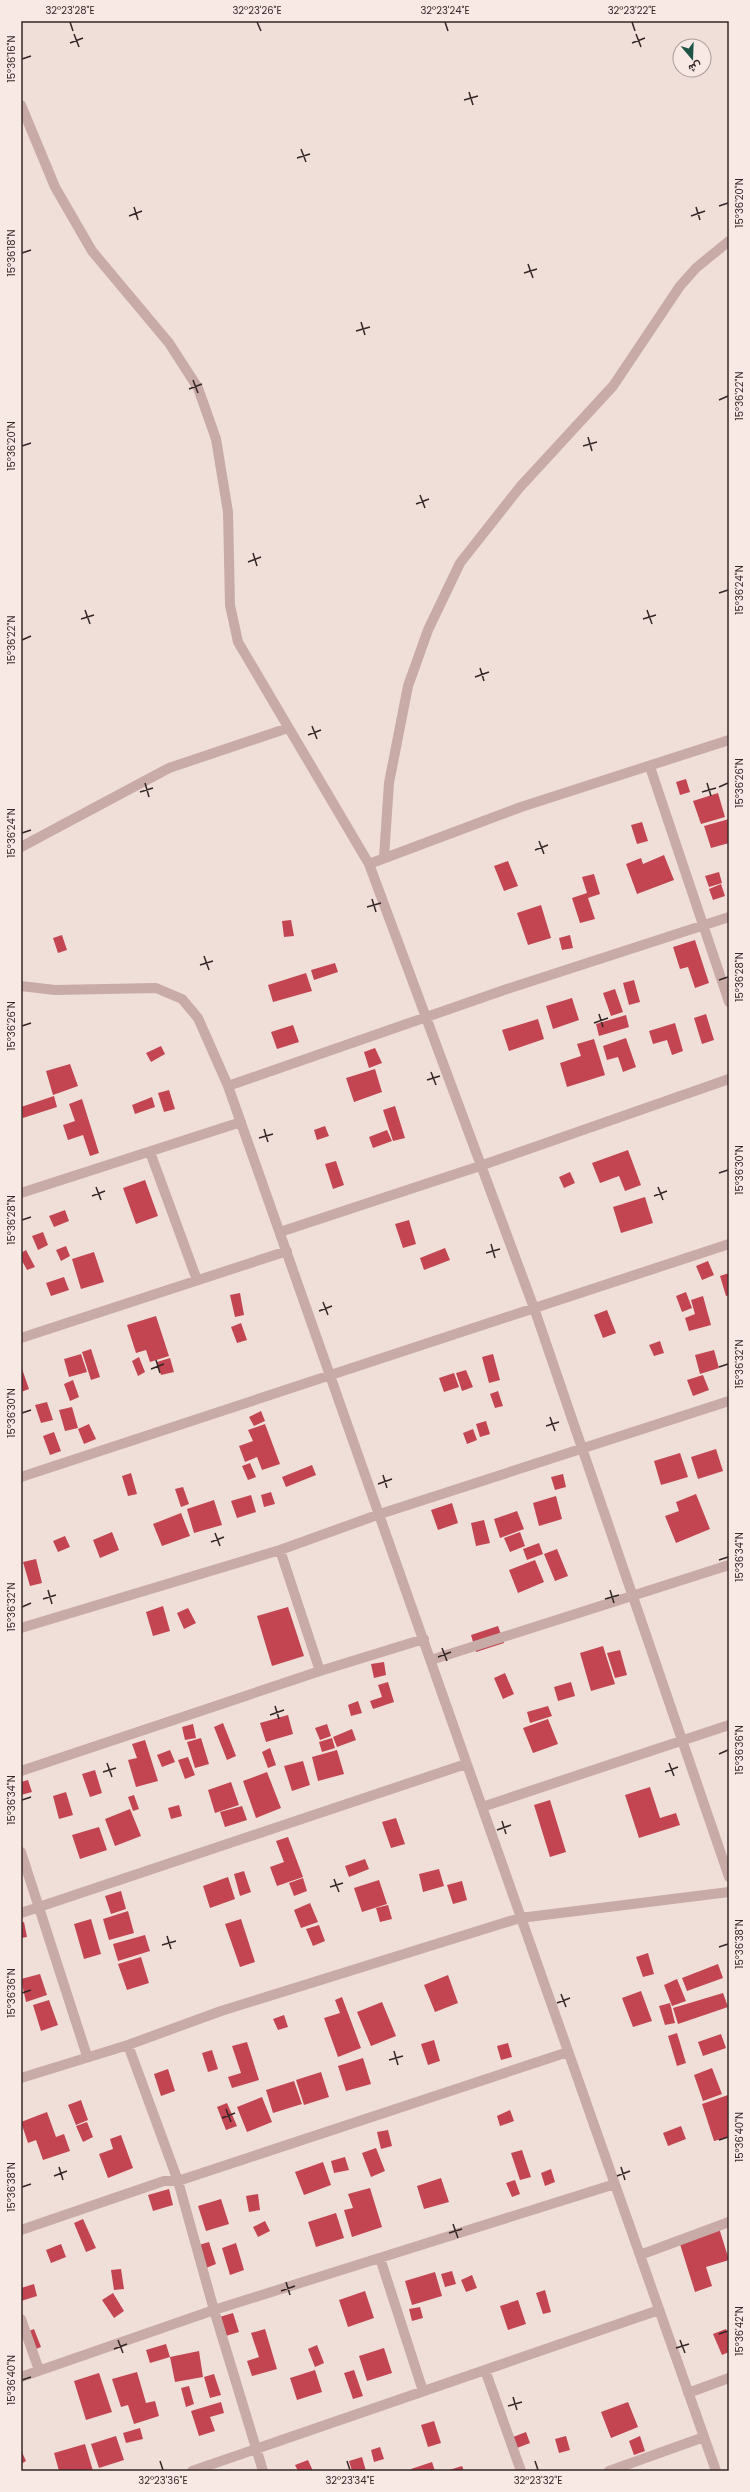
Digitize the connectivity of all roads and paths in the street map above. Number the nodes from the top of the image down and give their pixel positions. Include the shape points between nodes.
1 (21, 105) edge
2 (729, 241) edge
3 (288, 728) junction
4 (729, 740) edge
5 (650, 767) junction
6 (21, 847) edge
7 (384, 857) junction
8 (369, 864) junction
9 (729, 918) edge
10 (703, 927) junction
11 (21, 986) edge
12 (729, 1002) edge
13 (424, 1018) junction
14 (729, 1079) edge
15 (228, 1086) junction
16 (241, 1122) junction
17 (150, 1152) junction
18 (480, 1166) junction
19 (21, 1193) edge
20 (280, 1232) junction
21 (729, 1244) edge
22 (287, 1251) junction
23 (197, 1280) junction
24 (534, 1308) junction
25 (21, 1338) edge
26 (330, 1374) junction
27 (729, 1401) edge
28 (583, 1448) junction
29 (21, 1477) edge
30 (380, 1514) junction
31 (280, 1550) junction
32 (729, 1565) edge
33 (634, 1596) junction
34 (21, 1628) edge
35 (424, 1640) junction
36 (430, 1660) junction
37 (320, 1671) junction
38 (729, 1725) edge
39 (682, 1740) junction
40 (466, 1764) junction
41 (21, 1771) edge
42 (482, 1808) junction
43 (21, 1852) edge
44 (729, 1878) edge
45 (729, 1892) edge
46 (40, 1907) junction
47 (21, 1914) edge
48 (520, 1918) junction
49 (128, 2045) junction
50 (568, 2052) junction
51 (87, 2056) junction
52 (21, 2078) edge
53 (178, 2181) junction
54 (615, 2184) junction
55 (729, 2222) edge
56 (21, 2230) edge
57 (640, 2255) junction
58 (380, 2258) junction
59 (214, 2310) junction
60 (659, 2310) junction
61 (21, 2319) edge
62 (39, 2370) junction
63 (485, 2370) junction
64 (21, 2377) edge
65 (729, 2378) edge
66 (423, 2391) junction
67 (688, 2393) junction
68 (704, 2437) junction
69 (257, 2448) junction
70 (192, 2471) edge
71 (263, 2471) edge
72 (521, 2471) edge
73 (609, 2471) edge
74 (716, 2471) edge

1 - 3 street via 55,187 92,251 169,343 198,388 216,439 228,512 230,605 238,642
2 - 7 street via 696,268 680,286 613,386 520,487 460,562 428,630 408,686 389,783
3 - 6 street via 169,768
3 - 8 street
4 - 5 street
5 - 7 street via 521,807
5 - 10 street
7 - 8 street
8 - 13 street
9 - 10 street
10 - 12 street
10 - 13 street
11 - 15 street via 55,990 156,988 182,999 198,1018
13 - 15 street
13 - 18 street
14 - 18 street
15 - 16 street
16 - 17 street
16 - 20 street
17 - 19 street
17 - 23 street
18 - 20 street
18 - 24 street
20 - 22 street
21 - 24 street
22 - 23 street
22 - 26 street
23 - 25 street
24 - 26 street
24 - 28 street
26 - 29 street
26 - 30 street
27 - 28 street
28 - 30 street
28 - 33 street
30 - 31 street
30 - 35 street
31 - 34 street
31 - 37 street
32 - 33 street
33 - 36 street
33 - 39 street
35 - 36 street
35 - 37 street
36 - 40 street
37 - 41 street
38 - 39 street
39 - 42 street
39 - 44 street
40 - 42 street
40 - 46 street
42 - 48 street
43 - 46 street
45 - 48 street
46 - 47 street
46 - 51 street
48 - 49 street via 221,2011
48 - 50 street
49 - 51 street
49 - 53 street
50 - 53 street
50 - 54 street
51 - 52 street
53 - 56 street via 164,2181
53 - 59 street
54 - 57 street
54 - 58 street
55 - 57 street
57 - 60 street
58 - 59 street
58 - 66 street
59 - 62 street
59 - 69 street
60 - 63 street
60 - 67 street
61 - 62 street
62 - 64 street
63 - 66 street
63 - 72 street
65 - 67 street
66 - 69 street
67 - 68 street
68 - 73 street
68 - 74 street
69 - 70 street
69 - 71 street

